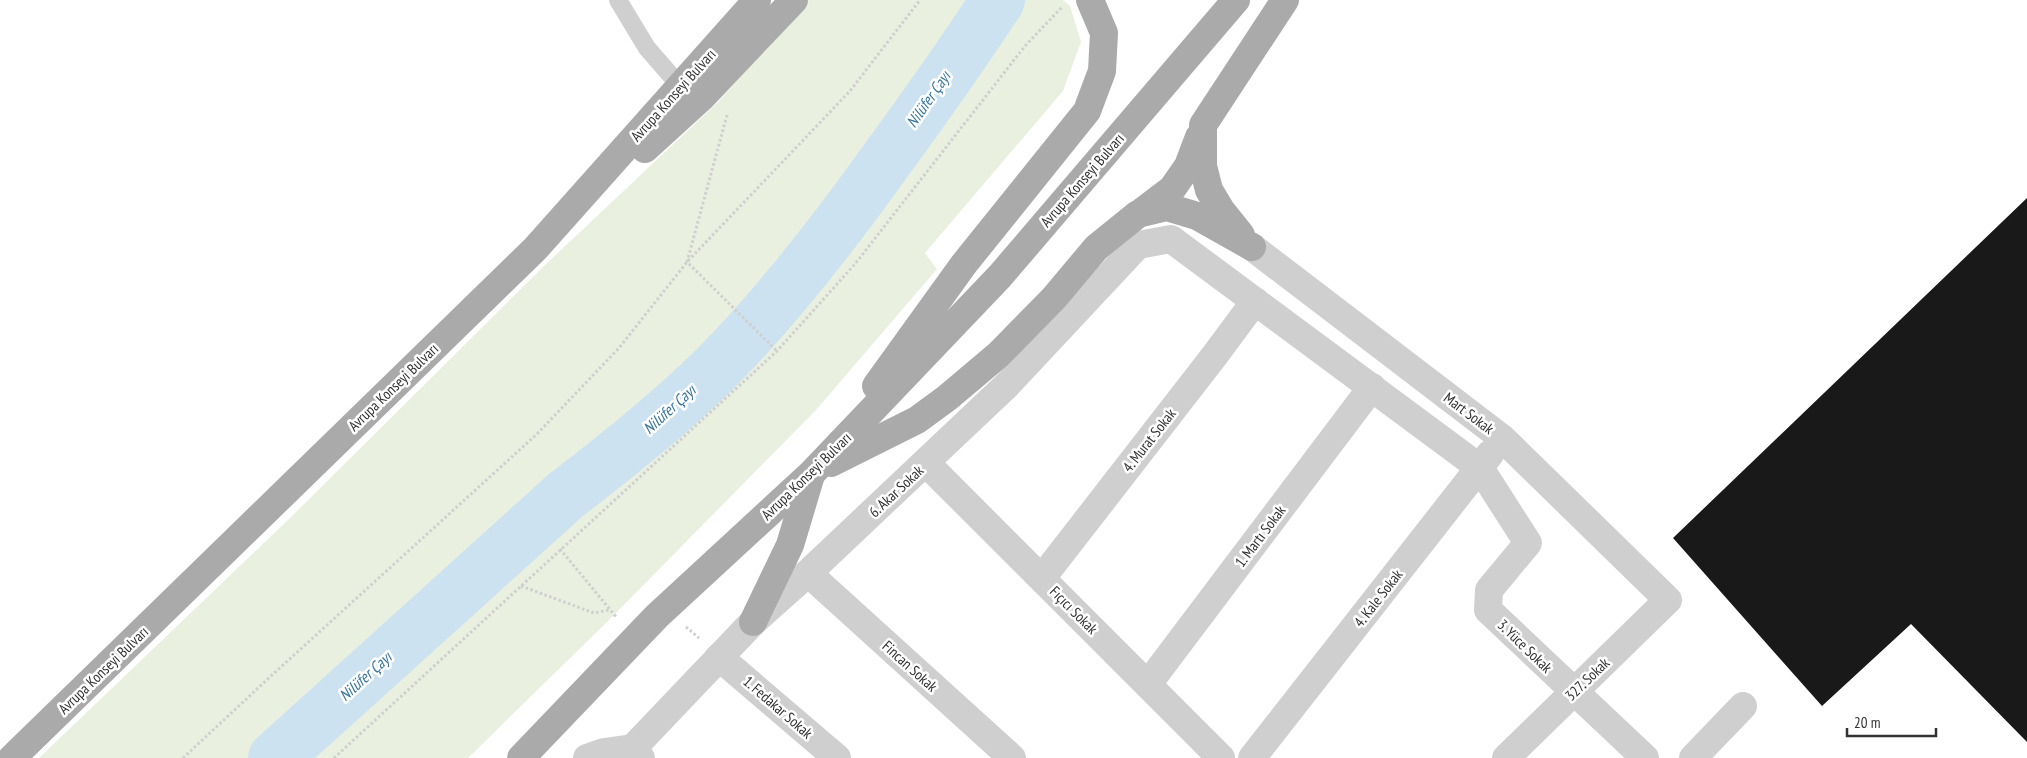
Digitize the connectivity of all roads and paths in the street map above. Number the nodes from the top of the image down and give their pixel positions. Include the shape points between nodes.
1 (618, 0) edge
2 (757, 0) edge
3 (794, 0) edge
4 (920, 0) edge
5 (1068, 0) edge
6 (1090, 0) edge
7 (1236, 0) edge
8 (1286, 0) edge
9 (680, 86) junction
10 (728, 111) dead end
11 (1203, 125) junction
12 (1138, 214) junction
13 (1252, 247) junction
14 (535, 249) junction
15 (687, 262) junction
16 (1255, 301) junction
17 (777, 351) junction
18 (1372, 388) junction
19 (1502, 438) junction
20 (926, 463) junction
21 (1480, 468) junction
22 (812, 473) junction
23 (560, 549) junction
24 (808, 573) junction
25 (1042, 578) junction
26 (521, 586) junction
27 (1668, 600) joint
28 (752, 622) junction
29 (719, 657) junction
30 (1148, 684) junction
31 (1574, 692) junction
32 (1743, 706) dead end
33 (635, 755) edge
34 (12, 758) edge
35 (184, 758) edge
36 (334, 758) edge
37 (521, 758) edge
38 (587, 758) edge
39 (837, 758) edge
40 (1012, 758) edge
41 (1221, 758) edge
42 (1252, 758) edge
43 (1506, 758) edge
44 (1644, 758) edge
45 (1693, 758) edge

1 - 9 lane via 647,48
2 - 9 main road, Avrupa Konseyi Bulvarı
3 - 14 main road via 701,98
4 - 15 path via 850,91
5 - 17 path via 1025,46 855,264
6 - 22 main road via 1104,34 1102,71 1087,111 964,264
7 - 22 main road, Avrupa Konseyi Bulvarı via 1000,276
8 - 11 main road
9 - 14 main road, Avrupa Konseyi Bulvarı
10 - 15 path
11 - 12 main road via 1188,166 1172,189
11 - 13 main road via 1203,166 1209,190
12 - 13 main road via 1167,207 1175,209 1197,216
12 - 22 main road via 1096,248 1054,298 998,355 947,398 916,420
13 - 19 street, Mart Sokak
14 - 34 main road, Avrupa Konseyi Bulvarı
15 - 17 path
15 - 35 path via 619,348 537,434
16 - 18 street
16 - 20 street, 6. Akar Sokak via 1171,239 1138,245 1007,385
16 - 25 street, 4. Murat Sokak
17 - 23 path
18 - 21 street
18 - 30 street, 1. Martı Sokak
19 - 21 street, 4. Kale Sokak
19 - 27 street, Mart Sokak
20 - 24 street, 6. Akar Sokak
20 - 25 street, Fıçıcı Sokak
21 - 31 street, 3. Yüce Sokak via 1528,543 1489,590 1488,610
21 - 42 street, 4. Kale Sokak
22 - 28 main road via 790,545
22 - 37 main road, Avrupa Konseyi Bulvarı via 657,616
23 - 26 path
23 - 26 path via 609,610 594,613
24 - 28 street, 6. Akar Sokak
24 - 40 street, Fincan Sokak
25 - 30 street, Fıçıcı Sokak
26 - 36 path
27 - 31 street, 327. Sokak
28 - 29 street, 6. Akar Sokak
29 - 33 street, 6. Akar Sokak
29 - 39 street, 1. Fedakar Sokak
30 - 41 street, Fıçıcı Sokak
31 - 43 street, 327. Sokak
31 - 44 street, 3. Yüce Sokak
32 - 45 street
33 - 38 street via 604,752

